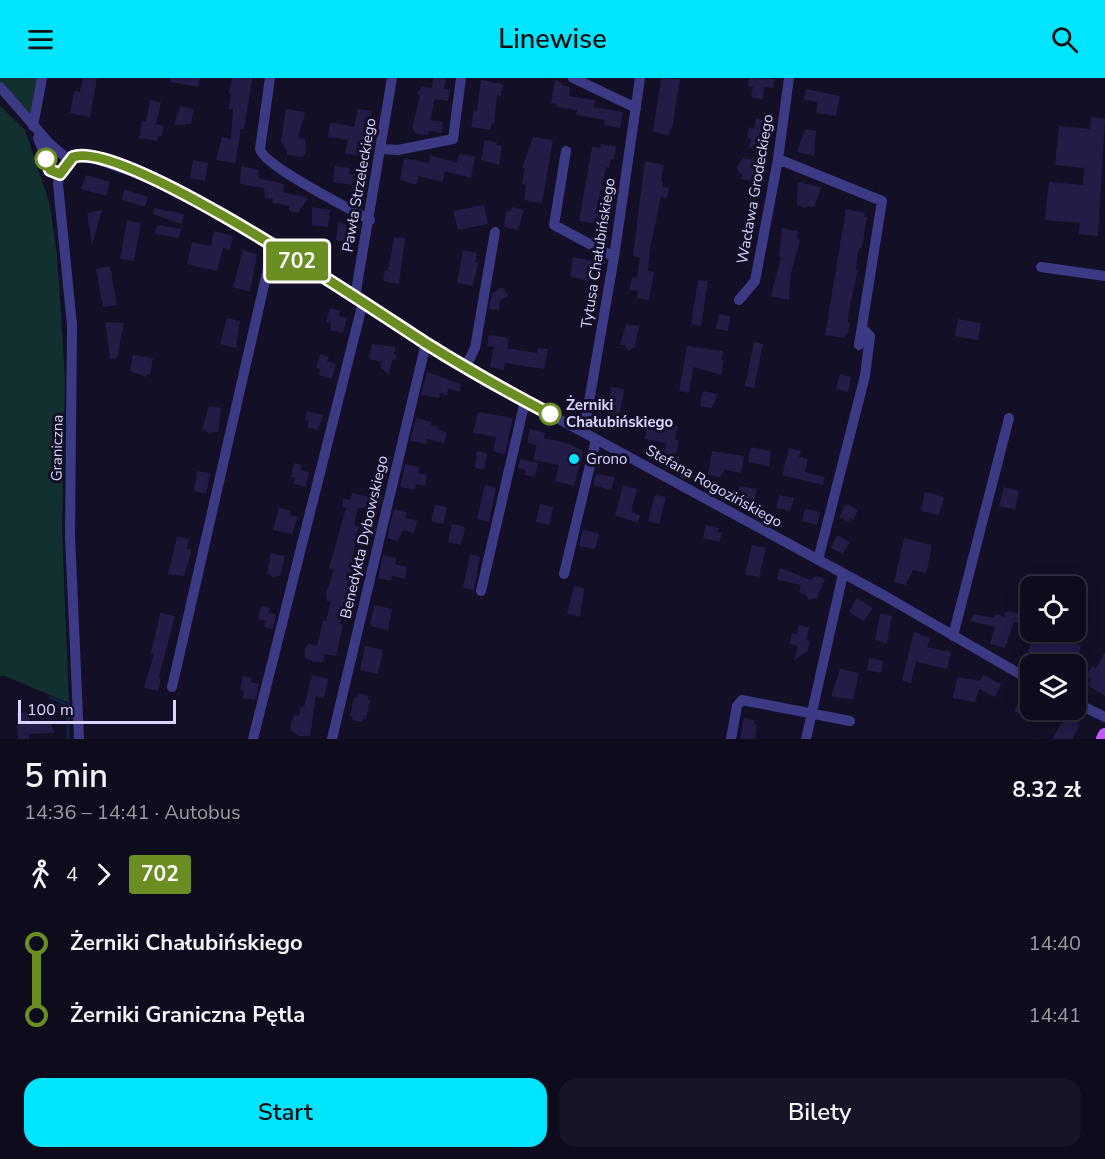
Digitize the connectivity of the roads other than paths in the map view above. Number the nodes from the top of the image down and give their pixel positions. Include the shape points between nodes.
1 (42, 78) edge
2 (270, 78) edge
3 (392, 78) edge
4 (461, 78) edge
5 (573, 78) edge
6 (640, 78) edge
7 (789, 78) edge
8 (0, 87) edge
9 (636, 108) junction
10 (33, 126) junction
11 (41, 135) junction
12 (381, 149) junction
13 (566, 151) dead end
14 (778, 159) junction
15 (69, 160) junction
16 (60, 174) junction
17 (370, 220) junction
18 (495, 232) dead end
19 (277, 249) junction
20 (614, 257) junction
21 (1041, 267) dead end
22 (1105, 276) edge
23 (359, 300) junction
24 (739, 300) dead end
25 (862, 328) junction
26 (426, 343) junction
27 (859, 345) dead end
28 (465, 368) junction
29 (525, 401) junction
30 (1009, 418) dead end
31 (582, 432) junction
32 (596, 440) junction
33 (818, 560) junction
34 (564, 574) dead end
35 (843, 574) junction
36 (481, 591) dead end
37 (953, 636) junction
38 (1020, 674) edge
39 (172, 687) dead end
40 (1086, 708) edge
41 (811, 713) junction
42 (1105, 717) edge
43 (850, 721) dead end
44 (1105, 735) edge
45 (79, 739) edge
46 (253, 739) edge
47 (332, 739) edge
48 (731, 739) edge
49 (806, 739) edge
50 (1103, 739) edge

1 - 10 street
2 - 17 street via 261,155
3 - 12 street, Pawła Strzeleckiego
4 - 12 street via 453,139 398,150
5 - 9 street
6 - 9 street, Tytusa Chałubińskiego
7 - 14 street, Wacława Grodeckiego
8 - 10 street
9 - 20 street, Tytusa Chałubińskiego
10 - 11 street
11 - 15 street
11 - 16 street via 38,138 50,170
12 - 17 street, Pawła Strzeleckiego
13 - 20 street via 554,225
14 - 24 street, Wacława Grodeckiego via 755,281
14 - 25 street via 882,201
15 - 16 street
15 - 19 street, Stefana Rogozińskiego via 78,155 90,156 162,182
16 - 45 street, Graniczna via 72,325 70,548
17 - 23 street, Pawła Strzeleckiego
18 - 28 street via 475,348
19 - 23 street, Stefana Rogozińskiego
19 - 39 street via 270,259
20 - 31 street, Tytusa Chałubińskiego
21 - 22 street
23 - 26 street, Stefana Rogozińskiego
23 - 46 street, Pawła Strzeleckiego
25 - 27 street
25 - 33 street via 870,336 865,376
26 - 28 street, Stefana Rogozińskiego
26 - 47 street, Benedykta Dybowskiego
28 - 29 street, Stefana Rogozińskiego
29 - 31 street, Stefana Rogozińskiego
29 - 36 street
30 - 37 street
31 - 32 street, Stefana Rogozińskiego
32 - 33 street, Stefana Rogozińskiego
32 - 34 street
33 - 35 street, Stefana Rogozińskiego
35 - 37 street, Stefana Rogozińskiego
35 - 41 street
37 - 38 street, Stefana Rogozińskiego
40 - 42 street
41 - 43 street
41 - 48 street via 741,700
41 - 49 street
44 - 50 main road

